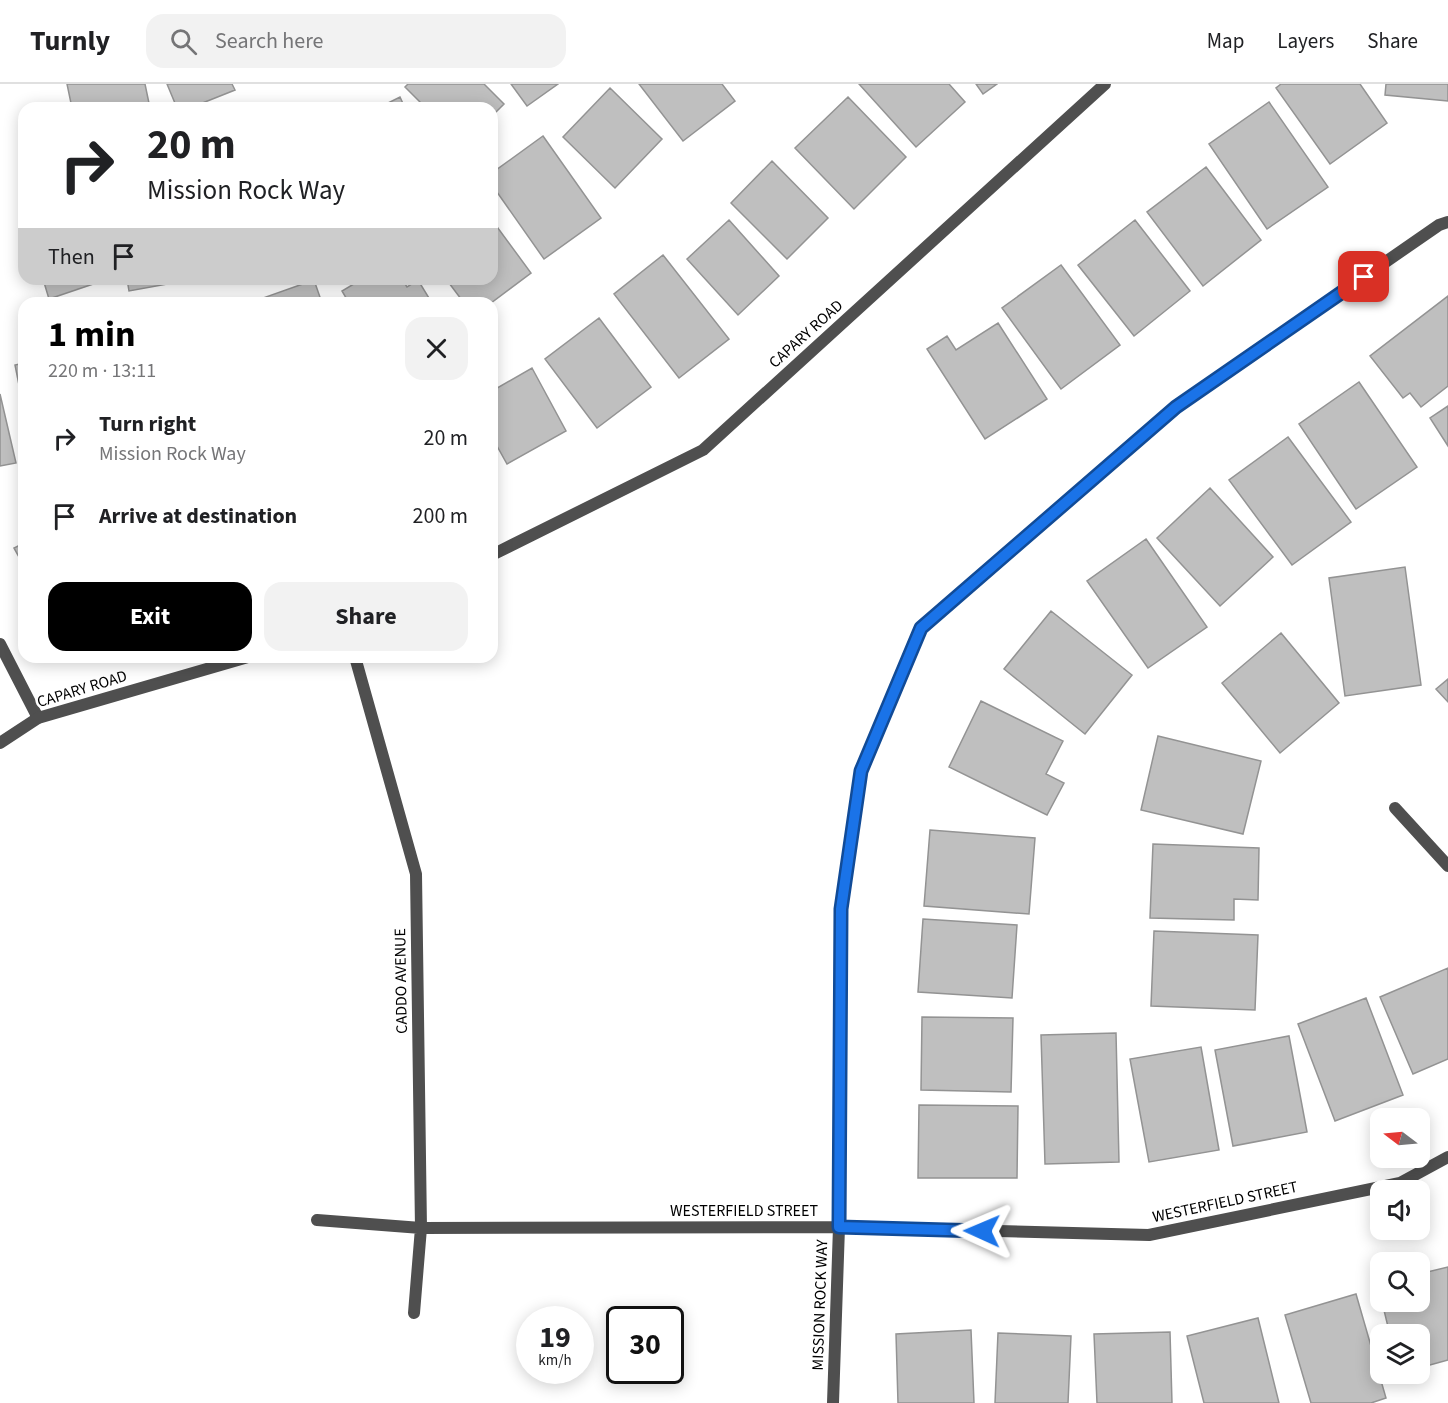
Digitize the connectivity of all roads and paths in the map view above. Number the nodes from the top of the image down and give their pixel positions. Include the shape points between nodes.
1 (1105, 84) edge
2 (1448, 222) edge
3 (498, 552) edge
4 (0, 644) edge
5 (227, 663) edge
6 (357, 663) edge
7 (38, 718) junction
8 (0, 743) edge
9 (1395, 808) dead end
10 (1448, 866) edge
11 (1448, 1157) edge
12 (317, 1220) dead end
13 (839, 1227) junction
14 (421, 1228) junction
15 (414, 1313) dead end
16 (832, 1403) edge

1 - 3 street, CAPARY ROAD via 703,450
2 - 13 street, MISSION ROCK WAY via 1176,407 921,628 861,771 841,909
4 - 7 street
5 - 7 street, CAPARY ROAD
6 - 14 street, CADDO AVENUE via 416,874
7 - 8 street, CAPARY ROAD
9 - 10 street
11 - 13 street, WESTERFIELD STREET via 1400,1184 1149,1235
12 - 14 street, WESTERFIELD STREET
13 - 14 street, WESTERFIELD STREET
13 - 16 street, MISSION ROCK WAY
14 - 15 street, CADDO AVENUE

